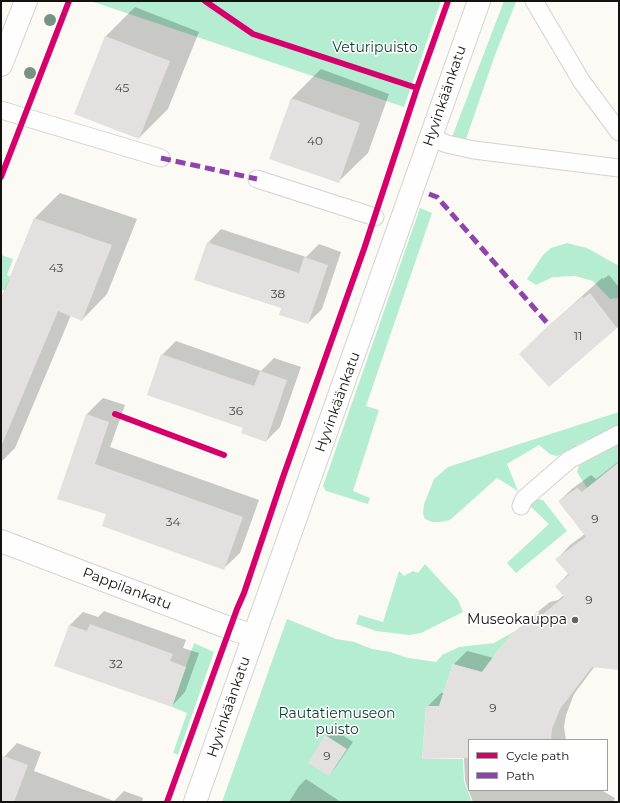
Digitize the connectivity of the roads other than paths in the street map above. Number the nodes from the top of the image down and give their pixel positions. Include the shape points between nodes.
1 (26, 1) edge
2 (479, 1) edge
3 (534, 1) edge
4 (1, 65) edge
5 (1, 110) edge
6 (619, 132) edge
7 (432, 137) junction
8 (161, 158) dead end
9 (619, 168) edge
10 (256, 179) dead end
11 (375, 217) dead end
12 (619, 434) edge
13 (521, 506) dead end
14 (1, 541) edge
15 (253, 636) junction
16 (195, 802) edge

1 - 4 street
2 - 7 street, Hyvinkäänkatu
3 - 6 lane via 582,82
5 - 8 lane
7 - 9 lane via 447,144 474,150
7 - 15 street, Hyvinkäänkatu
10 - 11 lane
12 - 13 lane via 570,460 524,499
14 - 15 street, Pappilankatu
15 - 16 street, Hyvinkäänkatu

